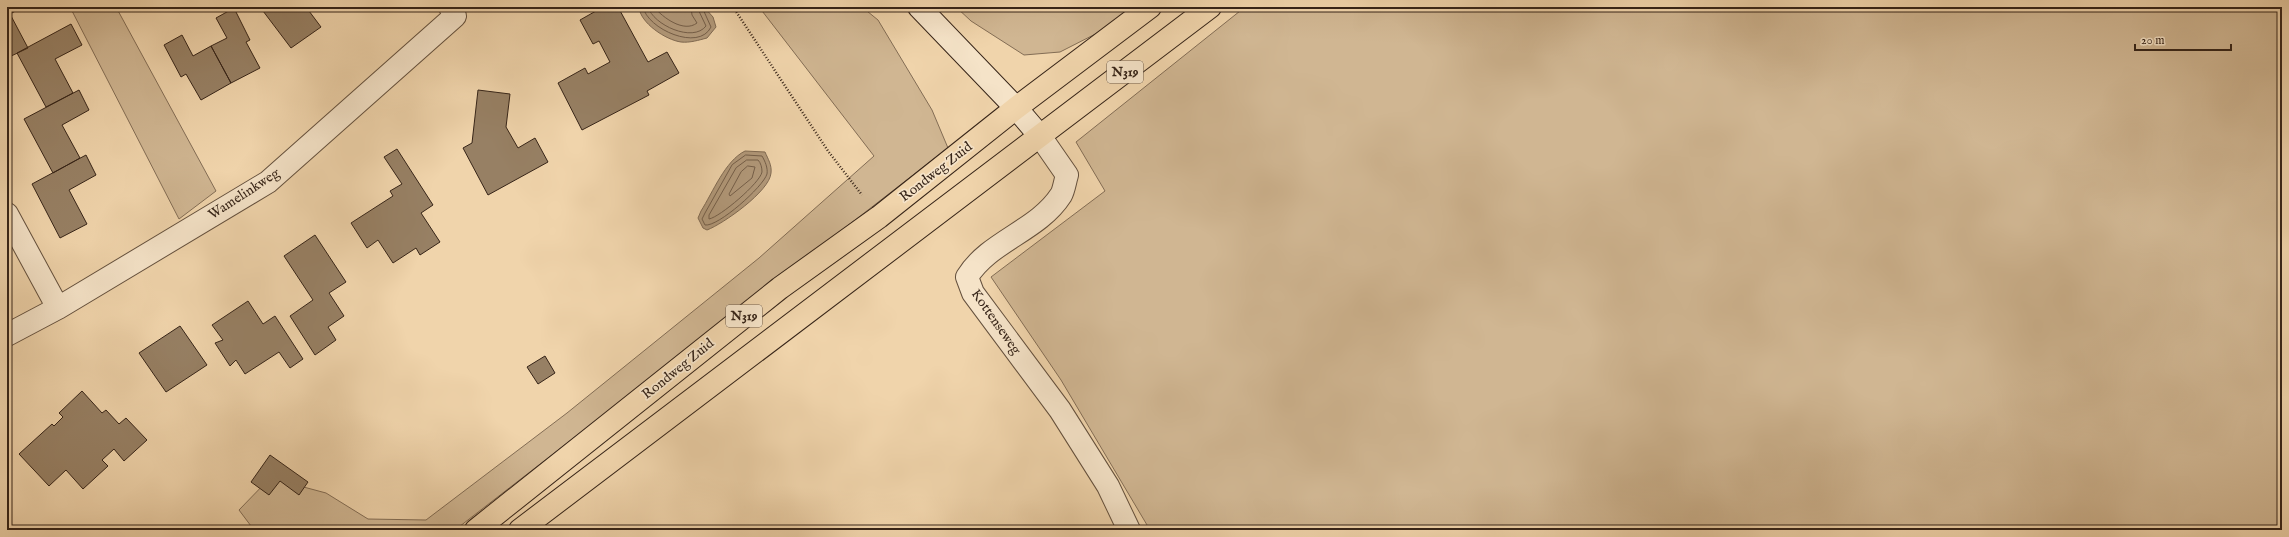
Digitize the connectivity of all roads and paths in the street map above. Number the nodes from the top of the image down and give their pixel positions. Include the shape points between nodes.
1 (733, 7) edge
2 (919, 7) edge
3 (1150, 7) edge
4 (1210, 7) edge
5 (452, 12) edge
6 (1016, 108) junction
7 (1040, 136) junction
8 (7, 214) edge
9 (879, 217) junction
10 (58, 308) junction
11 (7, 335) edge
12 (476, 530) edge
13 (520, 530) edge
14 (1129, 530) edge

1 - 9 path via 828,151
2 - 6 street, Kottenseweg
3 - 6 main road, N319
4 - 7 main road, N319
5 - 10 street, Wamelinkweg via 268,182
6 - 7 street, Kottenseweg
6 - 9 main road, Rondweg Zuid / N319
7 - 13 main road, N319
7 - 14 street, Kottenseweg via 1067,175 1061,195 1047,212 976,263 967,277 973,293 1060,410 1108,486
8 - 10 street
9 - 12 main road, Rondweg Zuid / N319 via 780,288
10 - 11 street, Wamelinkweg

